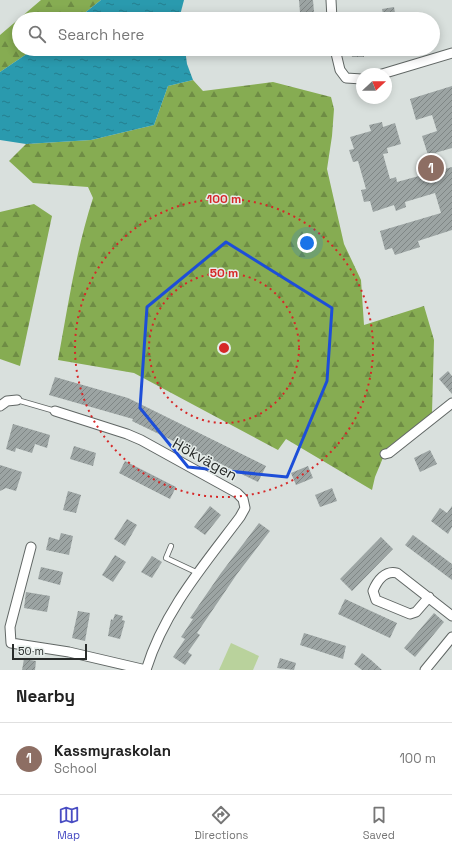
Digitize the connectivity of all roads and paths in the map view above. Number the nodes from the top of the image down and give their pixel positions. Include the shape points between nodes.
1 (331, 0) edge
2 (332, 12) edge
3 (452, 53) edge
4 (336, 56) edge
5 (392, 71) edge
6 (356, 79) edge
7 (17, 400) joint
8 (452, 403) edge
9 (0, 406) edge
10 (55, 411) joint
11 (385, 454) dead end
12 (171, 546) dead end
13 (31, 547) dead end
14 (198, 573) junction
15 (430, 597) junction
16 (452, 616) edge
17 (452, 637) edge
18 (146, 670) edge
19 (424, 670) edge

1 - 2 street
3 - 5 street
4 - 6 street via 340,70 346,78
7 - 9 street via 7,401
7 - 10 lane
8 - 11 street via 389,454
10 - 14 street, Hökvägen via 127,434 237,492 245,508
12 - 14 lane via 166,558
13 - 18 street, Hökvägen via 10,627 11,642
14 - 18 street, Hökvägen via 172,610
15 - 15 street via 416,612 410,614 376,600 373,591 385,574 392,572 400,574
15 - 16 street
17 - 19 street

